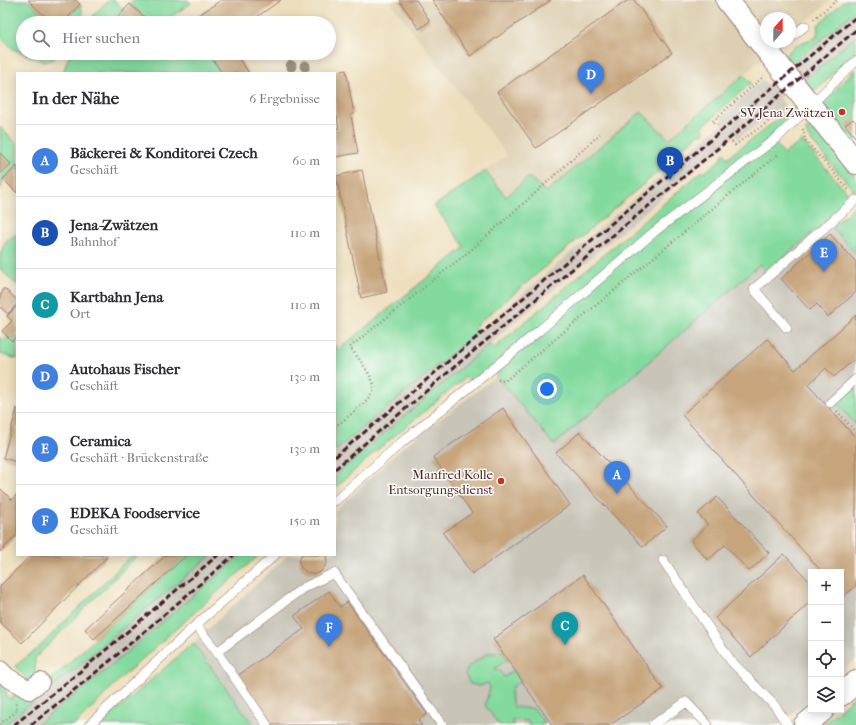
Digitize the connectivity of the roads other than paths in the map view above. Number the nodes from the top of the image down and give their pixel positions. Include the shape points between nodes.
1 (727, 0) edge
2 (805, 26) road end
3 (760, 32) edge
4 (796, 33) edge
5 (777, 48) edge
6 (856, 61) edge
7 (801, 109) junction
8 (856, 163) edge
9 (856, 200) edge
10 (787, 328) dead end
11 (856, 379) edge
12 (830, 403) road end
13 (336, 500) edge
14 (274, 556) edge
15 (663, 560) dead end
16 (196, 625) junction
17 (217, 652) junction
18 (4, 674) edge
19 (40, 682) dead end
20 (856, 682) edge
21 (844, 692) edge
22 (819, 713) edge
23 (89, 725) edge
24 (267, 725) edge
25 (442, 725) edge
26 (654, 725) edge
27 (708, 725) edge
28 (788, 725) edge
29 (805, 725) edge

1 - 3 street
2 - 4 lane
5 - 7 street
6 - 7 lane
7 - 8 street
7 - 13 lane via 779,136 654,232
9 - 10 lane via 754,289
11 - 12 lane
14 - 16 lane
15 - 28 lane via 731,661 775,706
16 - 17 lane
16 - 23 lane
17 - 24 lane
17 - 25 lane via 303,588 334,574
18 - 19 street via 29,690
20 - 21 street
22 - 29 street
26 - 27 lane via 686,702

